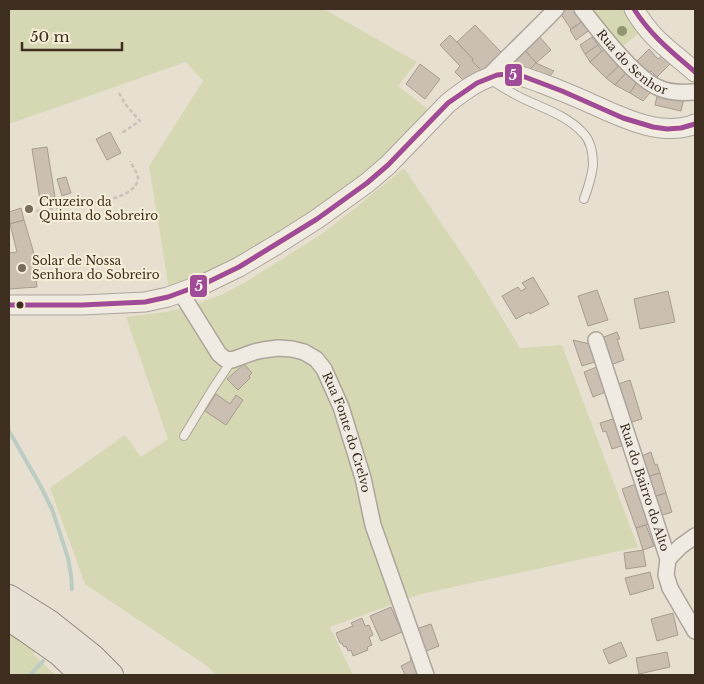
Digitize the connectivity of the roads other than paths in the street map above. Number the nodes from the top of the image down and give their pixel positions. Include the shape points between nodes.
1 (556, 9) edge
2 (634, 9) edge
3 (584, 10) edge
4 (695, 72) edge
5 (488, 77) junction
6 (695, 92) edge
7 (695, 124) edge
8 (584, 199) dead end
9 (181, 293) junction
10 (9, 305) edge
11 (596, 340) dead end
12 (232, 360) junction
13 (184, 436) dead end
14 (695, 536) edge
15 (668, 559) junction
16 (9, 597) edge
17 (9, 619) edge
18 (695, 630) edge
19 (82, 675) edge
20 (111, 675) edge
21 (426, 675) edge

1 - 5 street
2 - 4 street via 653,36
3 - 6 street, Rua do Senhor via 648,82 664,90
5 - 7 street via 507,74 531,79 648,126 669,129
5 - 8 lane via 516,96 559,115 584,133 593,164
5 - 9 street via 448,103 388,165 317,219 239,267
9 - 10 street via 132,303
9 - 12 street via 219,354
11 - 15 street, Rua do Bairro do Alto
12 - 13 lane
12 - 21 street, Rua Fonte do Crelvo via 258,351 292,349 316,359 324,369 341,407 363,478 373,525
14 - 15 street
15 - 18 street, Rua do Bairro do Alto via 666,575 670,588
16 - 20 main road via 50,622
17 - 19 main road via 60,654

